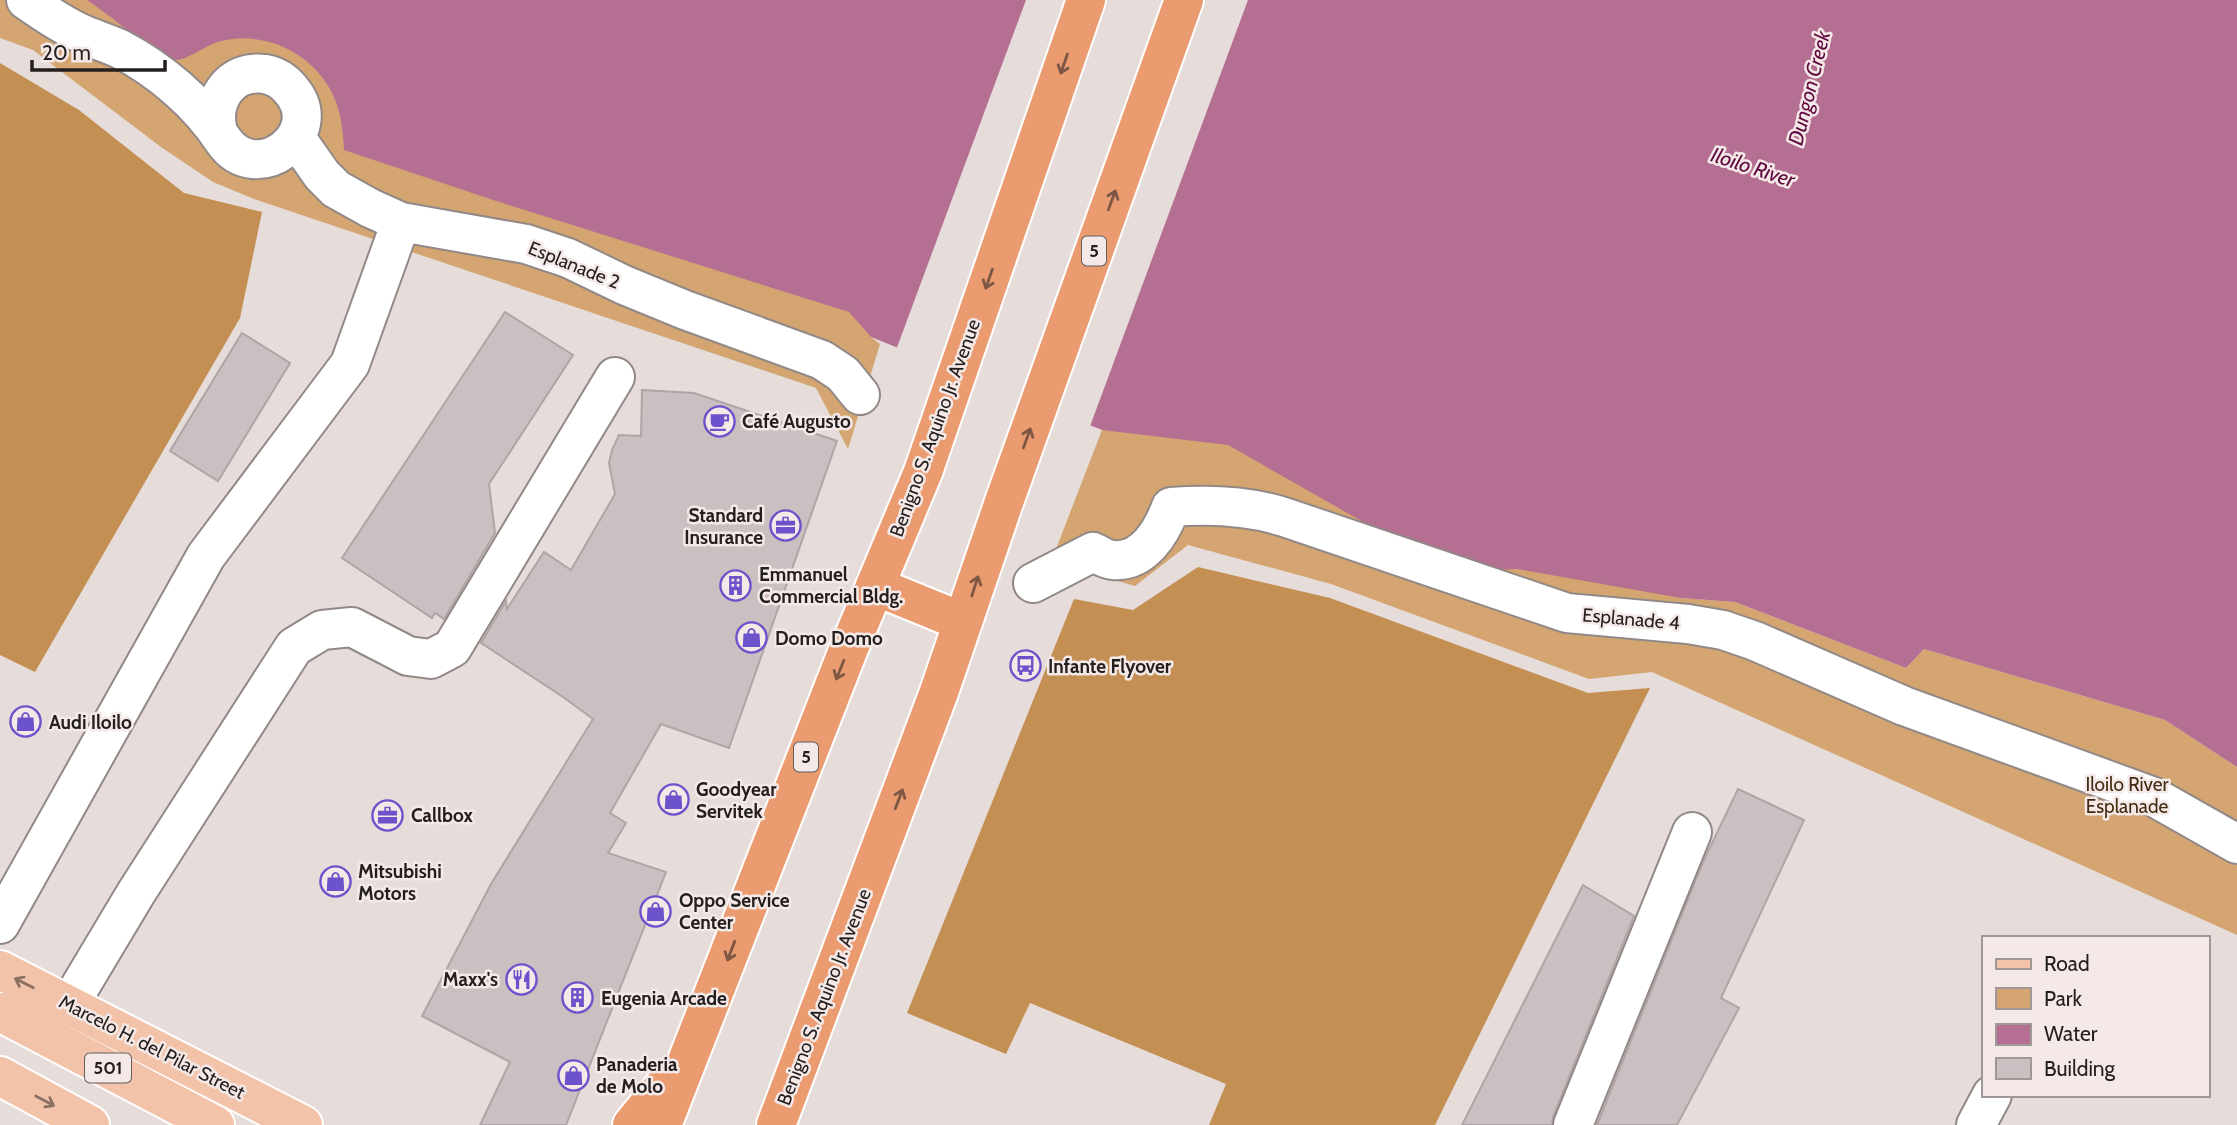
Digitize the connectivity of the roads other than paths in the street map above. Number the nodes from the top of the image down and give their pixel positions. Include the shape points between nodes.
1 (26, 0) edge
2 (1086, 0) edge
3 (1184, 0) edge
4 (218, 132) junction
5 (296, 138) junction
6 (401, 222) junction
7 (615, 377) dead end
8 (859, 395) dead end
9 (1033, 583) dead end
10 (875, 586) junction
11 (963, 622) junction
12 (1692, 832) dead end
13 (2237, 844) edge
14 (0, 924) edge
15 (0, 971) edge
16 (69, 1005) junction
17 (0, 1012) edge
18 (695, 1044) junction
19 (0, 1076) edge
20 (793, 1081) junction
21 (1991, 1097) edge
22 (90, 1125) edge
23 (215, 1125) edge
24 (303, 1125) edge
25 (632, 1125) edge
26 (662, 1125) edge
27 (776, 1125) edge
28 (788, 1125) edge
29 (1573, 1125) edge
30 (1976, 1125) edge

1 - 4 street via 155,71
2 -> 10 highway, Benigno S. Aquino Jr. Avenue / 5 via 923,472
11 -> 3 highway, Benigno S. Aquino Jr. Avenue / 5
4 - 5 street via 237,153 250,158 278,155
4 - 5 street via 214,118 223,92 239,78 259,73 273,75 295,94 302,121
5 - 6 street, Esplanade 2 via 336,189
6 - 8 street, Esplanade 2 via 526,244 568,258 685,310 822,360 843,374
6 - 14 street via 350,364 206,556
7 - 16 street via 452,648 431,659 408,656 352,627 322,630 294,647
9 - 13 street, Esplanade 4 via 1093,552 1112,561 1145,550 1171,507 1258,511 1567,613 1688,624 1744,637 1904,706 2154,797
10 - 11 highway
10 -> 18 highway, Benigno S. Aquino Jr. Avenue / 5
20 -> 11 highway, Benigno S. Aquino Jr. Avenue / 5
12 - 29 street
16 -> 15 main road, Marcelo H. del Pilar Street
16 - 24 main road, Marcelo H. del Pilar Street
17 - 23 main road, Marcelo H. del Pilar Street / 501
18 - 25 highway
18 - 26 highway, Benigno S. Aquino Jr. Avenue / 5
19 -> 22 main road
20 - 27 highway, Benigno S. Aquino Jr. Avenue / 5
20 - 28 highway
21 - 30 street

